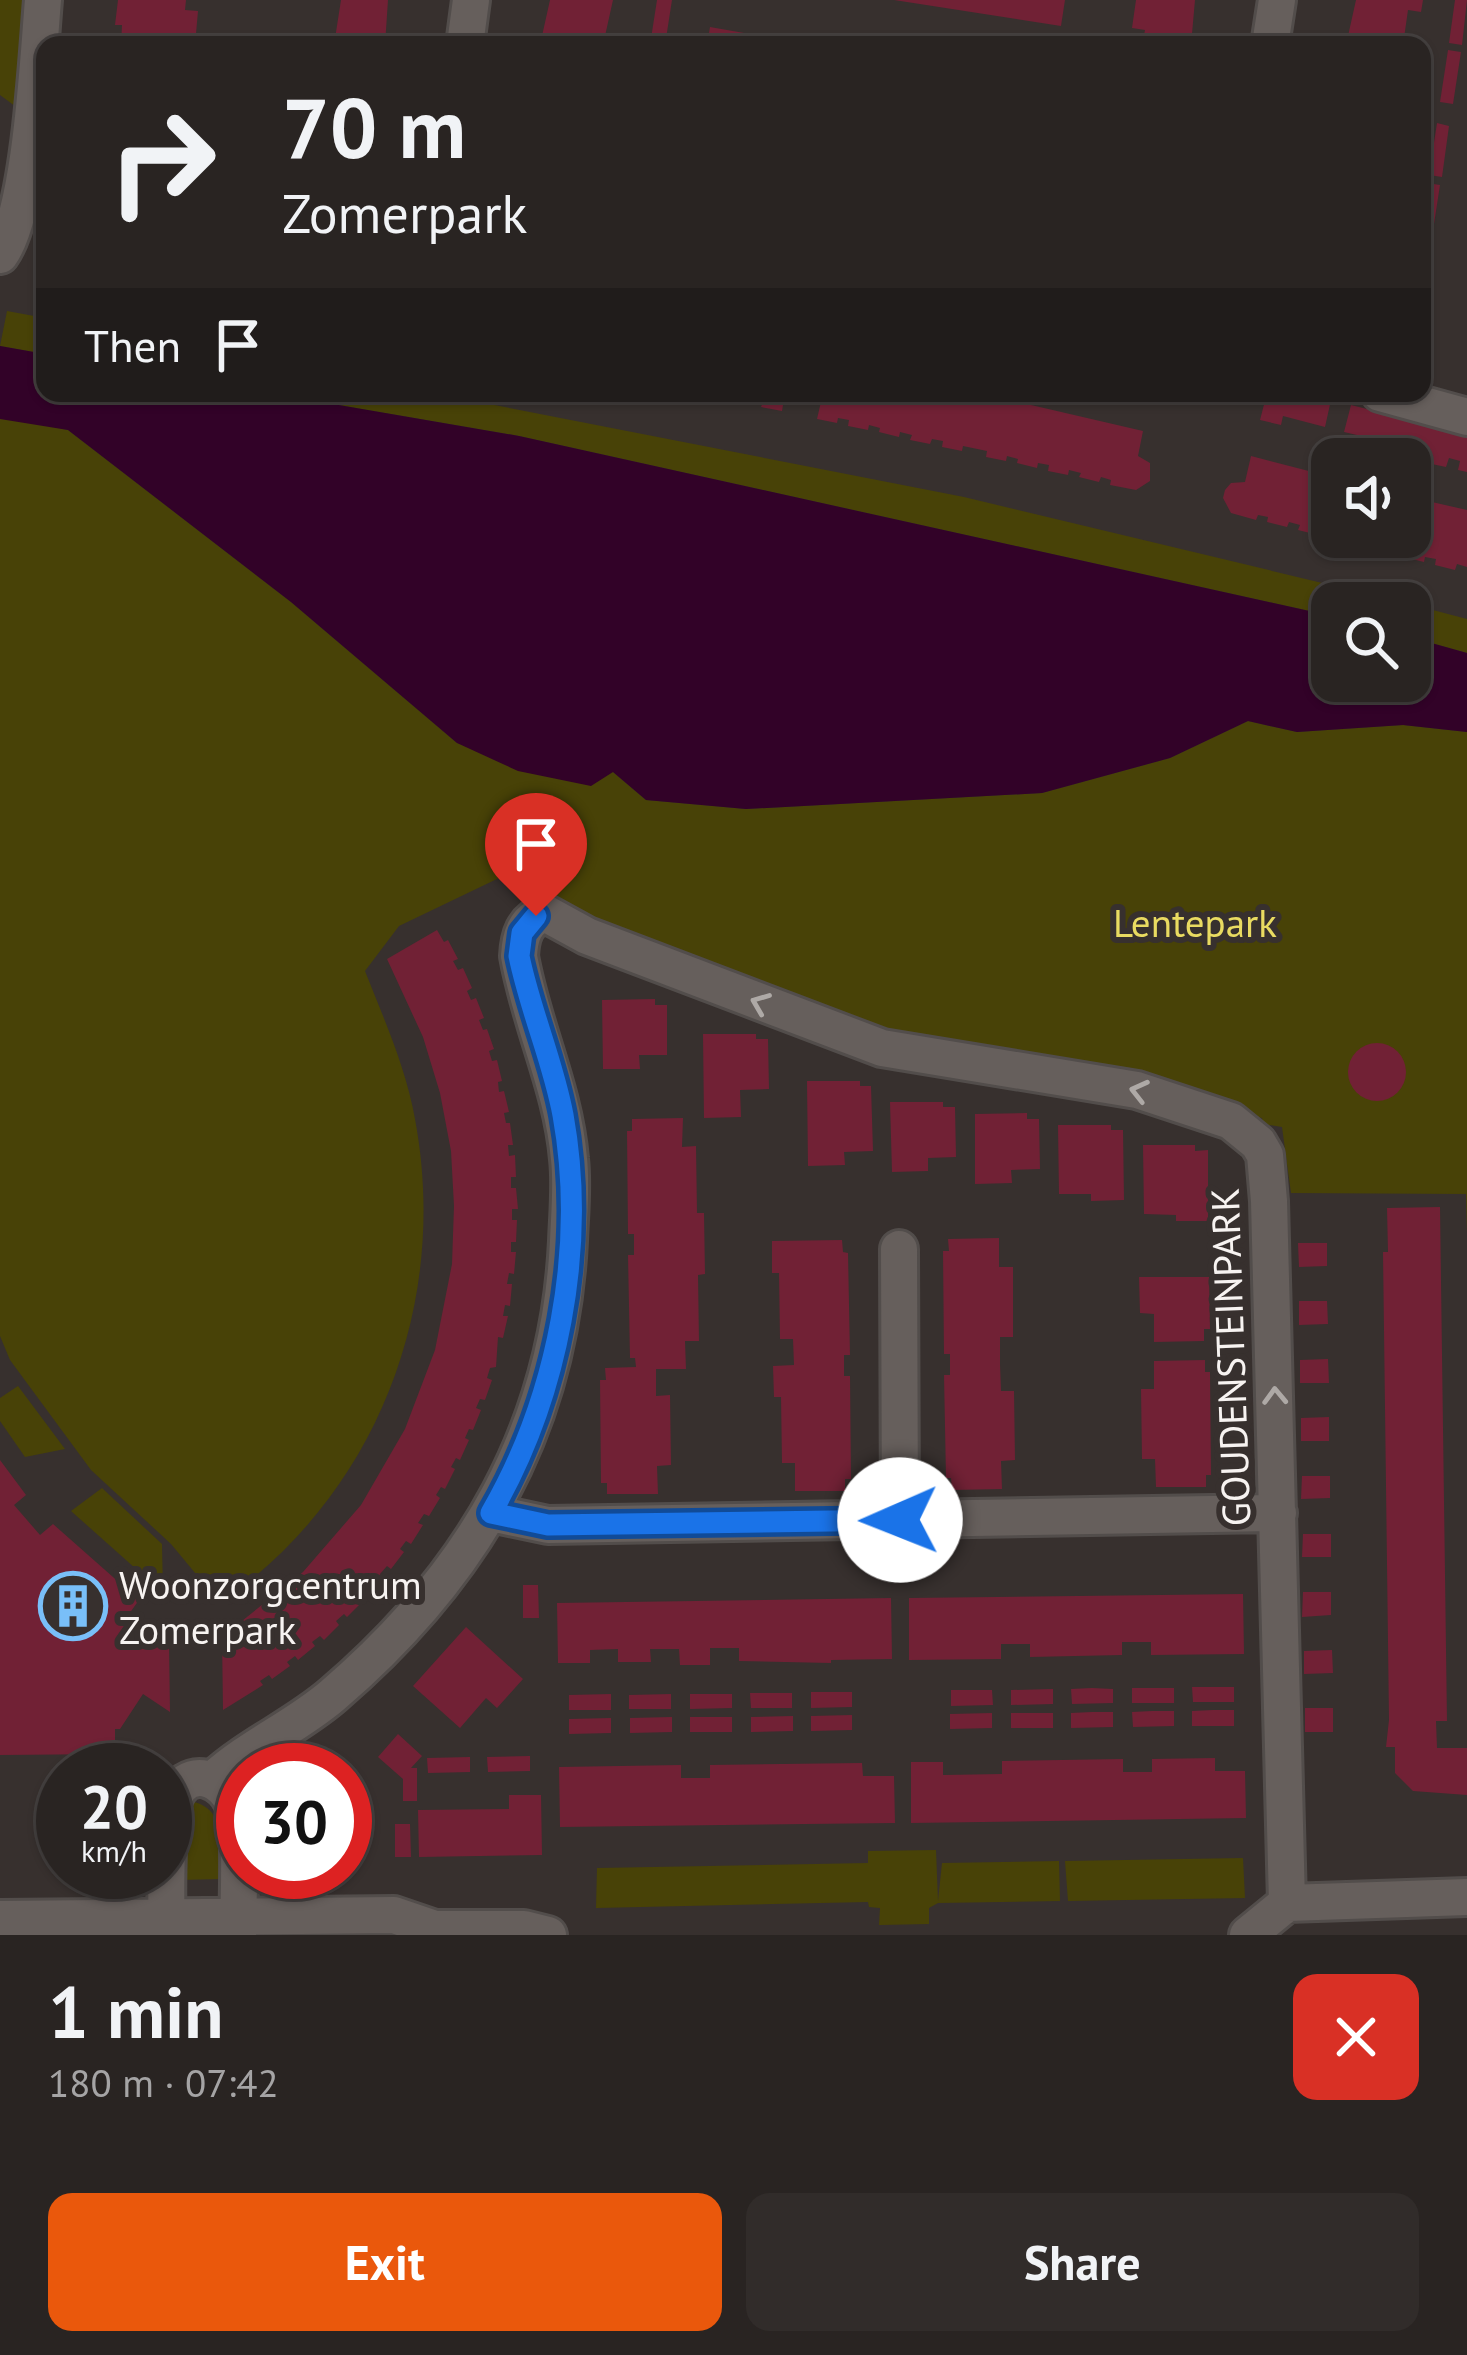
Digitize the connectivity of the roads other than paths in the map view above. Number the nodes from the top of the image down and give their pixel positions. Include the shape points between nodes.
1 (43, 0) edge
2 (471, 0) edge
3 (1277, 0) edge
4 (42, 36) edge
5 (466, 36) edge
6 (1271, 36) edge
7 (36, 137) edge
8 (0, 255) edge
9 (1413, 402) edge
10 (1467, 417) edge
11 (898, 1249) dead end
12 (491, 1513) junction
13 (1278, 1513) junction
14 (900, 1520) junction
15 (214, 1779) junction
16 (1467, 1897) edge
17 (1287, 1903) junction
18 (0, 1919) edge
19 (167, 1926) edge
20 (238, 1926) edge
21 (548, 1935) edge
22 (1248, 1935) edge

1 - 4 street
2 - 5 street
3 - 6 street
7 - 8 street via 12,238
9 - 10 street
11 - 14 street
13 -> 12 street, GOUDENSTEINPARK via 1269,1201 1264,1155 1247,1133 1137,1090 882,1048 544,913 522,933 519,956 569,1161 563,1303 529,1439
12 - 14 street via 548,1525
12 - 15 street via 369,1663
13 - 14 street
13 - 17 street, GOUDENSTEINPARK
15 - 19 street via 186,1783 171,1804
15 - 20 street via 236,1812
16 - 17 street
17 - 22 street
18 - 19 street
19 - 20 street
20 - 21 street via 394,1915 435,1929

